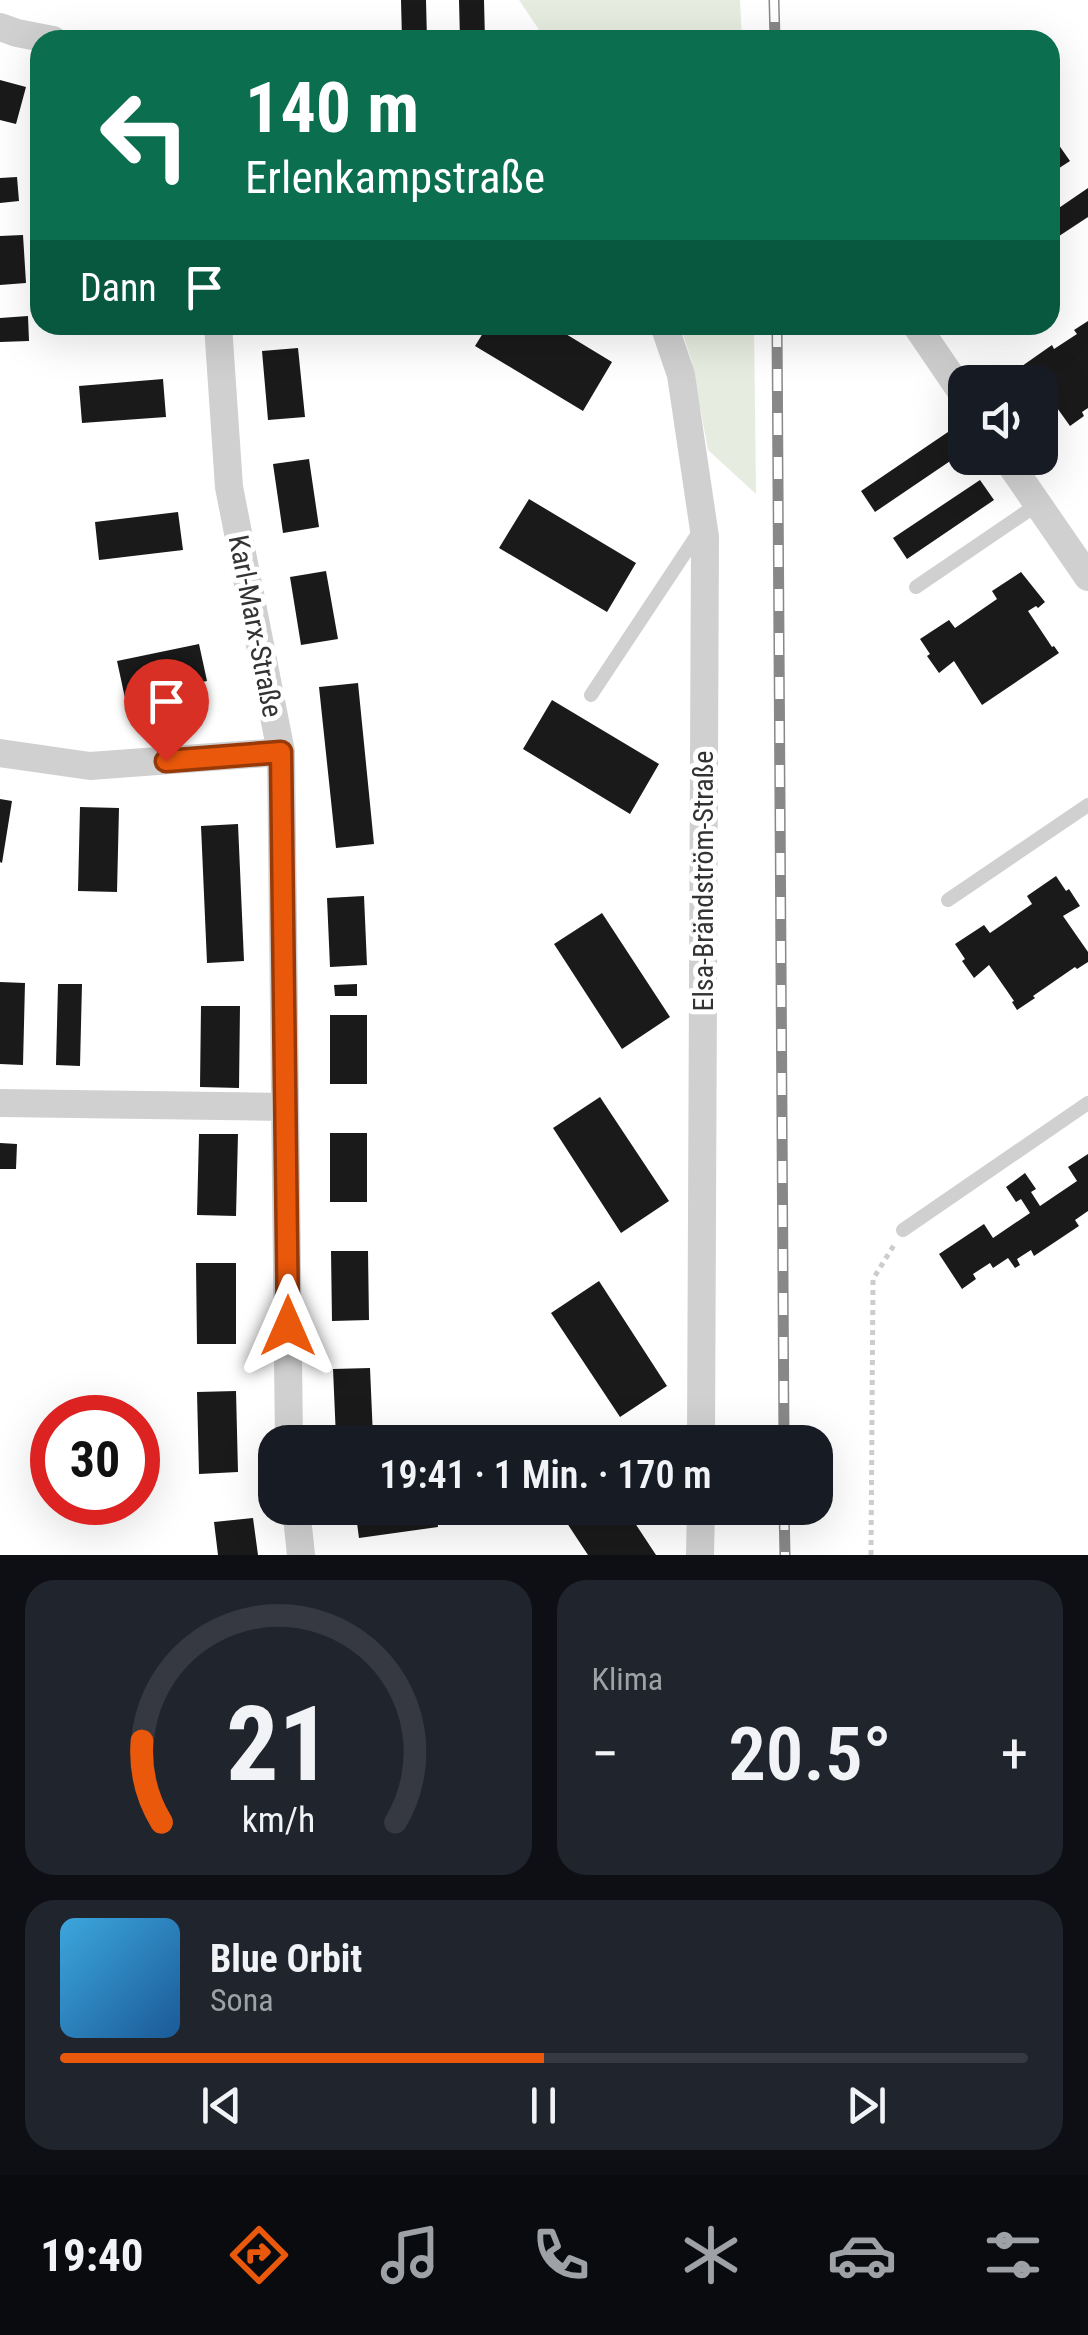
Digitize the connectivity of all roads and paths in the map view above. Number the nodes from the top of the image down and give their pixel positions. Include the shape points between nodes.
1 (0, 27) edge
2 (30, 36) edge
3 (219, 335) edge
4 (667, 335) edge
5 (923, 335) edge
6 (948, 372) edge
7 (1018, 475) edge
8 (1038, 504) junction
9 (703, 525) junction
10 (1088, 577) edge
11 (916, 587) dead end
12 (591, 695) dead end
13 (281, 752) junction
14 (0, 753) edge
15 (1088, 804) edge
16 (948, 900) dead end
17 (1088, 1102) edge
18 (0, 1103) edge
19 (285, 1107) junction
20 (903, 1230) joint
21 (289, 1425) edge
22 (701, 1425) edge
23 (298, 1525) edge
24 (700, 1525) edge
25 (301, 1555) edge
26 (700, 1555) edge
27 (871, 1555) edge

1 - 2 street
3 - 13 street, Karl-Marx-Straße via 229,487
4 - 9 street, Elsa-Brändström-Straße via 681,375
5 - 6 street
7 - 8 street
8 - 10 street
8 - 11 lane
9 - 12 lane
9 - 22 street, Elsa-Brändström-Straße
13 - 14 street via 90,766
13 - 19 street, Karl-Marx-Straße
15 - 16 lane
17 - 20 lane
18 - 19 street
19 - 21 street, Karl-Marx-Straße
20 - 27 path via 873,1280
23 - 25 street
24 - 26 street

